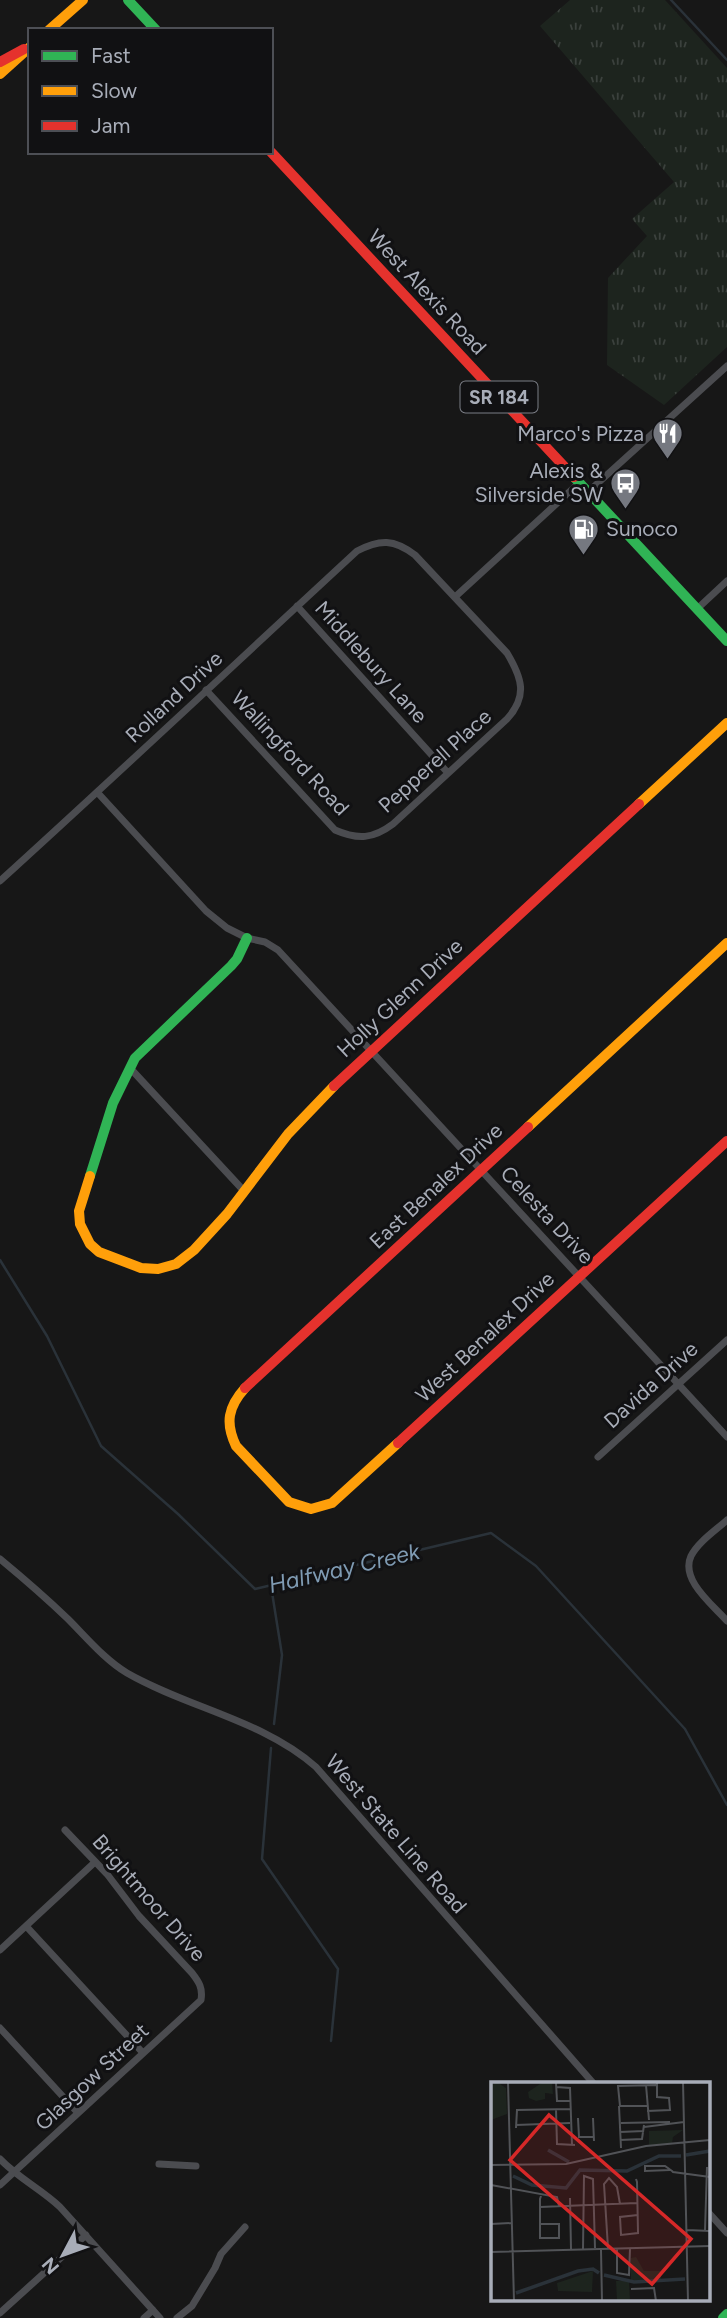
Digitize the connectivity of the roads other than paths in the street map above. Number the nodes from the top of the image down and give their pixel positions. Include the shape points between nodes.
1 (83, 0) edge
2 (128, 0) edge
3 (51, 28) edge
4 (154, 28) edge
5 (28, 47) edge
6 (28, 48) edge
7 (0, 62) edge
8 (0, 74) edge
9 (273, 154) edge
10 (727, 366) edge
11 (579, 483) junction
12 (588, 492) junction
13 (727, 581) edge
14 (455, 597) junction
15 (297, 606) junction
16 (697, 609) junction
17 (727, 641) edge
18 (206, 690) junction
19 (727, 723) edge
20 (448, 773) junction
21 (97, 792) junction
22 (351, 836) joint
23 (0, 881) edge
24 (247, 939) junction
25 (727, 943) edge
26 (372, 1051) junction
27 (130, 1068) junction
28 (727, 1141) edge
29 (482, 1170) junction
30 (244, 1191) junction
31 (579, 1276) junction
32 (727, 1340) edge
33 (679, 1384) junction
34 (727, 1437) edge
35 (598, 1457) dead end
36 (260, 1473) joint
37 (727, 1520) edge
38 (0, 1559) edge
39 (727, 1621) edge
40 (65, 1829) dead end
41 (95, 1862) junction
42 (26, 1926) junction
43 (0, 1950) edge
44 (203, 1992) joint
45 (0, 2028) edge
46 (143, 2053) junction
47 (592, 2082) edge
48 (78, 2113) junction
49 (0, 2159) edge
50 (159, 2164) dead end
51 (196, 2166) dead end
52 (13, 2173) junction
53 (0, 2185) edge
54 (710, 2214) edge
55 (244, 2227) dead end
56 (727, 2233) edge
57 (86, 2235) junction
58 (153, 2310) junction
59 (0, 2313) edge
60 (727, 2314) edge
61 (144, 2318) edge
62 (160, 2318) edge
63 (177, 2318) edge
64 (723, 2318) edge

1 - 3 street
2 - 4 street
5 - 7 street
6 - 8 street
9 - 11 street, West Alexis Road / SR 184
10 - 12 street
11 - 12 street, West Alexis Road / SR 184
11 - 14 street
12 - 16 street, West Alexis Road / SR 184
13 - 16 street
14 - 15 street, Rolland Drive via 415,555 388,542 357,551
14 - 20 street, Pepperell Place via 507,653 522,686 513,712
15 - 18 street, Rolland Drive
15 - 20 street, Middlebury Lane
16 - 17 street, West Alexis Road / SR 184
18 - 21 street, Rolland Drive
18 - 22 street, Wallingford Road via 335,830
19 - 26 street, Holly Glenn Drive
20 - 22 street, Pepperell Place via 382,832
21 - 23 street, Rolland Drive
21 - 24 street, Celesta Drive via 206,911
24 - 26 street, Celesta Drive via 278,950
24 - 27 street via 231,967 145,1046
25 - 29 street, East Benalex Drive
26 - 29 street, Celesta Drive
26 - 30 street, Holly Glenn Drive via 307,1112
27 - 30 street
27 - 30 street, Holly Glenn Drive via 113,1103 79,1211 83,1234 99,1252 141,1268 176,1264 194,1250
28 - 31 street, West Benalex Drive
29 - 31 street, Celesta Drive
29 - 36 street, East Benalex Drive via 236,1398 228,1417 232,1438
31 - 33 street, Celesta Drive
31 - 36 street, West Benalex Drive via 332,1503 299,1507
32 - 33 street, Davida Drive
33 - 34 street, Celesta Drive
33 - 35 street, Davida Drive
37 - 39 street via 691,1556 690,1566 693,1581
38 - 47 street, West State Line Road via 122,1670 298,1751
40 - 41 street, Brightmoor Drive
41 - 42 street
41 - 44 street, Brightmoor Drive via 192,1973
42 - 43 street
42 - 46 street
44 - 46 street, Glasgow Street via 201,2000
45 - 48 street
46 - 48 street, Glasgow Street
48 - 52 street, Glasgow Street
49 - 52 street
50 - 51 street
52 - 53 street, Glasgow Street
52 - 57 street via 50,2197
54 - 56 street
55 - 63 street via 221,2254 192,2306
57 - 58 street
57 - 59 street
58 - 61 street
58 - 62 street
60 - 64 street

